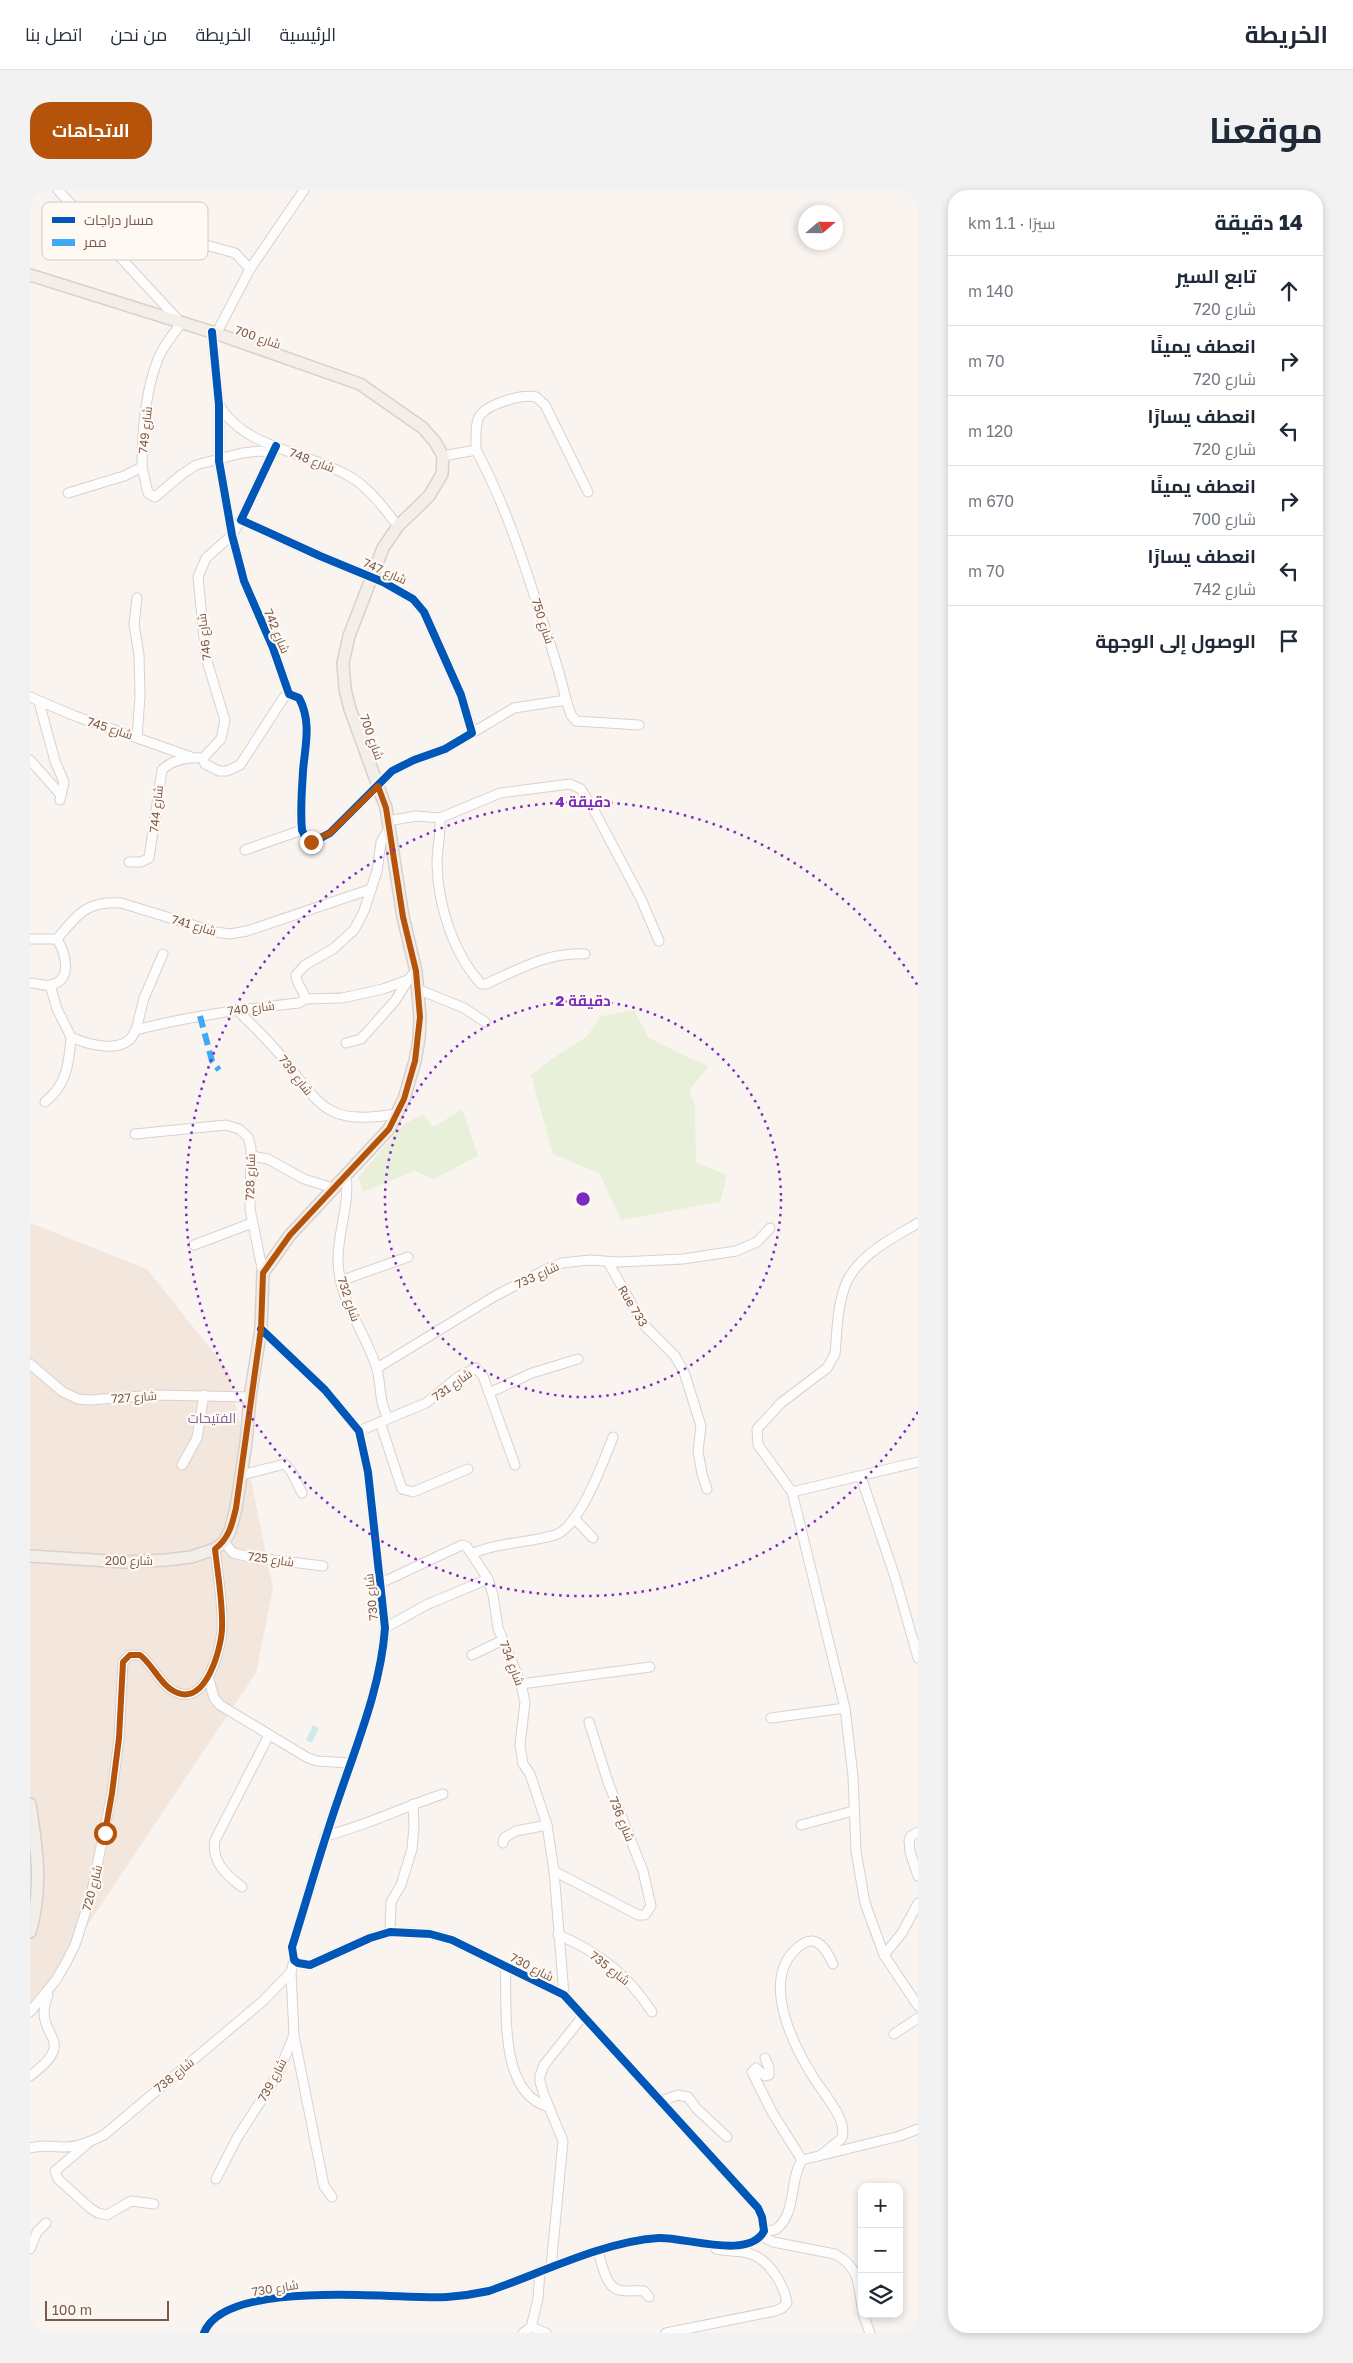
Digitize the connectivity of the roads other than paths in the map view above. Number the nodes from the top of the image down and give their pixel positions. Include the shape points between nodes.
1 (58, 190) edge
2 (304, 190) edge
3 (69, 202) edge
4 (208, 246) edge
5 (123, 260) edge
6 (250, 269) junction
7 (30, 275) edge
8 (182, 323) junction
9 (214, 333) junction
10 (219, 405) junction
11 (275, 450) junction
12 (476, 450) junction
13 (443, 456) junction
14 (219, 460) junction
15 (142, 467) junction
16 (588, 492) dead end
17 (68, 493) dead end
18 (241, 520) junction
19 (398, 526) junction
20 (232, 534) junction
21 (371, 576) junction
22 (137, 598) dead end
23 (289, 694) junction
24 (30, 697) edge
25 (566, 700) junction
26 (39, 702) junction
27 (639, 725) dead end
28 (472, 733) junction
29 (137, 737) junction
30 (190, 757) junction
31 (203, 758) junction
32 (30, 760) edge
33 (378, 786) junction
34 (440, 818) junction
35 (388, 825) junction
36 (302, 830) junction
37 (245, 850) dead end
38 (129, 862) dead end
39 (371, 889) junction
40 (30, 939) edge
41 (57, 939) junction
42 (659, 941) dead end
43 (163, 954) dead end
44 (585, 954) dead end
45 (412, 976) junction
46 (30, 983) edge
47 (50, 985) junction
48 (418, 989) junction
49 (305, 999) junction
50 (237, 1010) junction
51 (485, 1022) dead end
52 (136, 1030) junction
53 (71, 1037) junction
54 (346, 1043) dead end
55 (45, 1102) dead end
56 (397, 1114) junction
57 (135, 1134) dead end
58 (252, 1156) junction
59 (346, 1175) junction
60 (333, 1188) junction
61 (252, 1223) junction
62 (918, 1223) edge
63 (770, 1228) dead end
64 (194, 1245) dead end
65 (408, 1257) dead end
66 (608, 1262) junction
67 (263, 1273) junction
68 (340, 1281) junction
69 (261, 1329) junction
70 (578, 1359) dead end
71 (30, 1364) edge
72 (377, 1368) junction
73 (490, 1393) junction
74 (204, 1395) junction
75 (250, 1397) junction
76 (384, 1420) junction
77 (360, 1431) junction
78 (613, 1437) dead end
79 (918, 1462) edge
80 (515, 1464) dead end
81 (182, 1465) dead end
82 (468, 1469) dead end
83 (241, 1474) junction
84 (861, 1477) junction
85 (707, 1489) dead end
86 (792, 1492) junction
87 (302, 1493) dead end
88 (574, 1518) junction
89 (593, 1538) dead end
90 (219, 1546) junction
91 (472, 1554) junction
92 (30, 1556) edge
93 (323, 1566) dead end
94 (488, 1579) junction
95 (381, 1583) junction
96 (385, 1628) junction
97 (503, 1640) junction
98 (472, 1655) dead end
99 (918, 1658) edge
100 (650, 1667) dead end
101 (208, 1676) junction
102 (520, 1684) junction
103 (845, 1708) junction
104 (771, 1718) dead end
105 (589, 1722) dead end
106 (269, 1735) junction
107 (350, 1763) junction
108 (443, 1794) dead end
109 (30, 1804) edge
110 (413, 1804) junction
111 (853, 1811) junction
112 (547, 1825) junction
113 (801, 1825) dead end
114 (918, 1832) edge
115 (325, 1836) junction
116 (503, 1843) dead end
117 (554, 1871) junction
118 (918, 1876) edge
119 (242, 1887) dead end
120 (918, 1903) edge
121 (30, 1932) edge
122 (390, 1932) junction
123 (558, 1935) junction
124 (884, 1955) junction
125 (294, 1960) junction
126 (833, 1964) dead end
127 (506, 1966) junction
128 (291, 1972) junction
129 (56, 1980) junction
130 (564, 1995) junction
131 (918, 2006) edge
132 (30, 2012) edge
133 (652, 2012) dead end
134 (583, 2016) junction
135 (918, 2018) edge
136 (894, 2034) dead end
137 (294, 2035) junction
138 (765, 2058) dead end
139 (30, 2076) edge
140 (661, 2101) junction
141 (549, 2107) junction
142 (918, 2129) edge
143 (727, 2137) dead end
144 (91, 2141) junction
145 (30, 2148) edge
146 (821, 2155) junction
147 (802, 2160) junction
148 (216, 2178) dead end
149 (332, 2197) dead end
150 (154, 2204) dead end
151 (46, 2223) dead end
152 (763, 2233) junction
153 (691, 2241) junction
154 (30, 2249) edge
155 (598, 2252) junction
156 (551, 2268) junction
157 (540, 2271) junction
158 (858, 2285) edge
159 (649, 2297) dead end
160 (865, 2318) edge
161 (531, 2327) junction
162 (204, 2333) edge
163 (523, 2333) edge
164 (546, 2333) edge
165 (666, 2333) edge
166 (870, 2333) edge

1 - 3 street
2 - 6 street
4 - 6 street via 235,253
5 - 8 street
6 - 9 street
7 - 8 main road, شارع 700
8 - 9 main road, شارع 700
8 - 15 street, شارع 749 via 163,349 151,383
9 - 10 street, شارع 742
9 - 13 main road, شارع 700 via 360,384 423,428
10 - 11 street, شارع 748 via 237,428
10 - 14 street, شارع 742
11 - 14 street via 242,453
11 - 18 street
11 - 19 street, شارع 748 via 328,465 349,476 375,498
12 - 13 street
12 - 16 street via 478,420 486,409 518,397 536,396 545,405
12 - 25 street, شارع 750 via 503,503
13 - 19 main road, شارع 700 via 442,474 429,496
14 - 15 street via 196,465 155,497 148,493
14 - 20 street, شارع 742
15 - 17 street, شارع 749 via 124,476
18 - 20 street, شارع 746
18 - 21 street, شارع 747
19 - 21 main road, شارع 700 via 383,548
20 - 23 street, شارع 742 via 244,581
20 - 31 street, شارع 746 via 206,558 198,577 206,658 225,720 221,739
21 - 28 street, شارع 747 via 407,594 420,606 460,695
21 - 33 main road, شارع 700 via 349,636 343,663 350,709
22 - 29 street via 134,624 140,696
23 - 31 street via 263,726 240,765 219,771 205,764
23 - 36 street, شارع 742 via 299,698 306,712
24 - 26 street, شارع 745
25 - 27 street, شارع 750 via 571,716 576,720
25 - 28 street via 514,708
26 - 29 street, شارع 745
26 - 32 street via 64,782 60,798
28 - 33 street via 445,749 392,771
29 - 30 street, شارع 745
30 - 31 street
30 - 38 street, شارع 744 via 169,763 162,770 149,858
33 - 35 main road, شارع 700
33 - 36 street via 330,833 311,842
34 - 35 street via 416,816
34 - 42 street via 500,793 570,784 579,787 641,899
34 - 44 street via 437,862 442,902 461,954 481,984 542,958
35 - 39 street via 379,849
35 - 45 main road, شارع 700
36 - 37 street
39 - 41 street, شارع 741 via 230,934 122,903 107,902 84,910
39 - 49 street via 354,930 333,949 298,971 296,981
40 - 41 street
41 - 47 street via 66,965 63,976
43 - 52 street via 144,998
45 - 48 main road, شارع 700
45 - 49 street, شارع 740 via 383,989 342,998
45 - 54 street via 395,1001 360,1039
46 - 47 street
47 - 53 street
48 - 51 street via 464,1008
48 - 56 main road, شارع 700 via 420,1017 415,1061
49 - 50 street, شارع 740
50 - 52 street, شارع 740
50 - 56 street, شارع 739 via 273,1046 308,1094 329,1110 352,1118
52 - 53 street, شارع 740 via 129,1041 113,1046
53 - 55 street via 65,1078
56 - 59 main road, شارع 700 via 379,1141
57 - 58 street, شارع 728 via 226,1125 239,1128 248,1137
58 - 60 street via 268,1159 304,1179
58 - 61 street, شارع 728 via 249,1182
59 - 60 main road, شارع 700
59 - 68 street, شارع 732 via 347,1198 338,1257
60 - 67 main road, شارع 700 via 290,1235
61 - 64 street
61 - 67 street, شارع 728
62 - 86 street via 877,1249 852,1272 844,1287 832,1361 781,1403 757,1429 758,1445
63 - 66 street, شارع 733 via 757,1242 736,1251 683,1259
65 - 68 street
66 - 72 street, شارع 733 via 590,1260 547,1268
66 - 85 street, Rue 733 via 642,1324 679,1362 690,1387 701,1426 698,1451
67 - 69 main road
68 - 72 street, شارع 732
69 - 75 main road
69 - 77 street, شارع 730 via 325,1390
70 - 73 street via 532,1373
71 - 74 street, شارع 727 via 63,1392 78,1399
72 - 76 street, شارع 732
73 - 76 street, شارع 731 via 480,1371 472,1369 433,1399
73 - 80 street, شارع 731
74 - 75 street, شارع 727
74 - 81 street via 197,1438
75 - 83 main road
76 - 77 street, شارع 731
76 - 82 street, شارع 732 via 402,1489 413,1492
77 - 95 street, شارع 730
78 - 88 street via 600,1473
79 - 84 street
83 - 87 street via 285,1464
83 - 90 main road via 230,1531
84 - 86 street
84 - 99 street
86 - 103 street
88 - 89 street
88 - 91 street via 564,1531 555,1535 502,1544
90 - 92 main road, شارع 200 via 190,1557 125,1562
90 - 93 street, شارع 725 via 250,1557
90 - 101 street, شارع 720 via 222,1631
91 - 94 street, شارع 734
91 - 95 street via 467,1547 457,1546
94 - 96 street via 426,1605
94 - 97 street, شارع 734
95 - 96 street, شارع 730
96 - 107 street, شارع 730 via 384,1651
97 - 98 street
97 - 102 street, شارع 734
100 - 102 street
101 - 106 street via 214,1698 220,1705
101 - 129 street, شارع 720 via 199,1690 185,1694 171,1689 140,1655 130,1655 123,1662 117,1761 99,1862 75,1945
102 - 112 street, شارع 734 via 525,1702 520,1745 523,1764 530,1774
103 - 104 street
103 - 111 street via 853,1776
105 - 117 street, شارع 736 via 608,1782 643,1871 651,1906 645,1915 638,1915
106 - 107 street via 317,1762
106 - 119 street via 215,1840 216,1859
107 - 115 street, شارع 730
108 - 110 street
109 - 121 main road via 39,1861 35,1916
110 - 115 street via 359,1827
110 - 122 street via 412,1849 401,1885 391,1902
111 - 113 street
111 - 124 street via 865,1903
112 - 116 street via 510,1834
112 - 117 street, شارع 734
114 - 118 street via 911,1836 908,1844
115 - 125 street, شارع 730 via 292,1947
117 - 123 street, شارع 734
120 - 124 street via 902,1933
122 - 125 street, شارع 730 via 310,1965 298,1964
122 - 127 street, شارع 730 via 430,1934 452,1940
123 - 130 street, شارع 734
123 - 133 street, شارع 735 via 617,1970 638,1991
124 - 131 street
125 - 128 street, شارع 738
126 - 146 street via 823,1946 816,1941 805,1942 786,1962 780,1979 783,2007 795,2040 812,2076 838,2115 842,2129 841,2139
127 - 130 street, شارع 730
127 - 141 street via 510,2063 527,2092 540,2104
128 - 137 street, شارع 739
128 - 144 street, شارع 738 via 264,2001 108,2132
129 - 132 street, شارع 720
129 - 139 street via 42,2014 55,2047 50,2058
130 - 134 street, شارع 730
134 - 140 street, شارع 730
134 - 141 street via 544,2065 540,2082
135 - 136 street
137 - 148 street, شارع 739 via 278,2074
137 - 149 street via 324,2186
138 - 147 street via 768,2075 756,2068 752,2072
140 - 143 street via 678,2095 688,2097
140 - 152 street, شارع 730 via 758,2208
141 - 156 street via 563,2141
142 - 146 street
144 - 145 street, شارع 738 via 63,2147
144 - 150 street via 57,2168 58,2179 98,2214 107,2215 131,2201
146 - 147 street
147 - 152 street via 785,2219 775,2230
151 - 154 street via 37,2232
152 - 153 street, شارع 730 via 755,2240 740,2245
152 - 158 street via 772,2242 835,2254 856,2274
153 - 155 street, شارع 730 via 641,2240
153 - 165 street via 727,2252 751,2254 765,2262 786,2294 787,2302 775,2311
155 - 156 street, شارع 730
155 - 159 street via 612,2287 644,2291
156 - 157 street, شارع 730
157 - 161 street
157 - 162 street, شارع 730 via 472,2295 319,2294 235,2306
160 - 166 street
161 - 163 street
161 - 164 street

